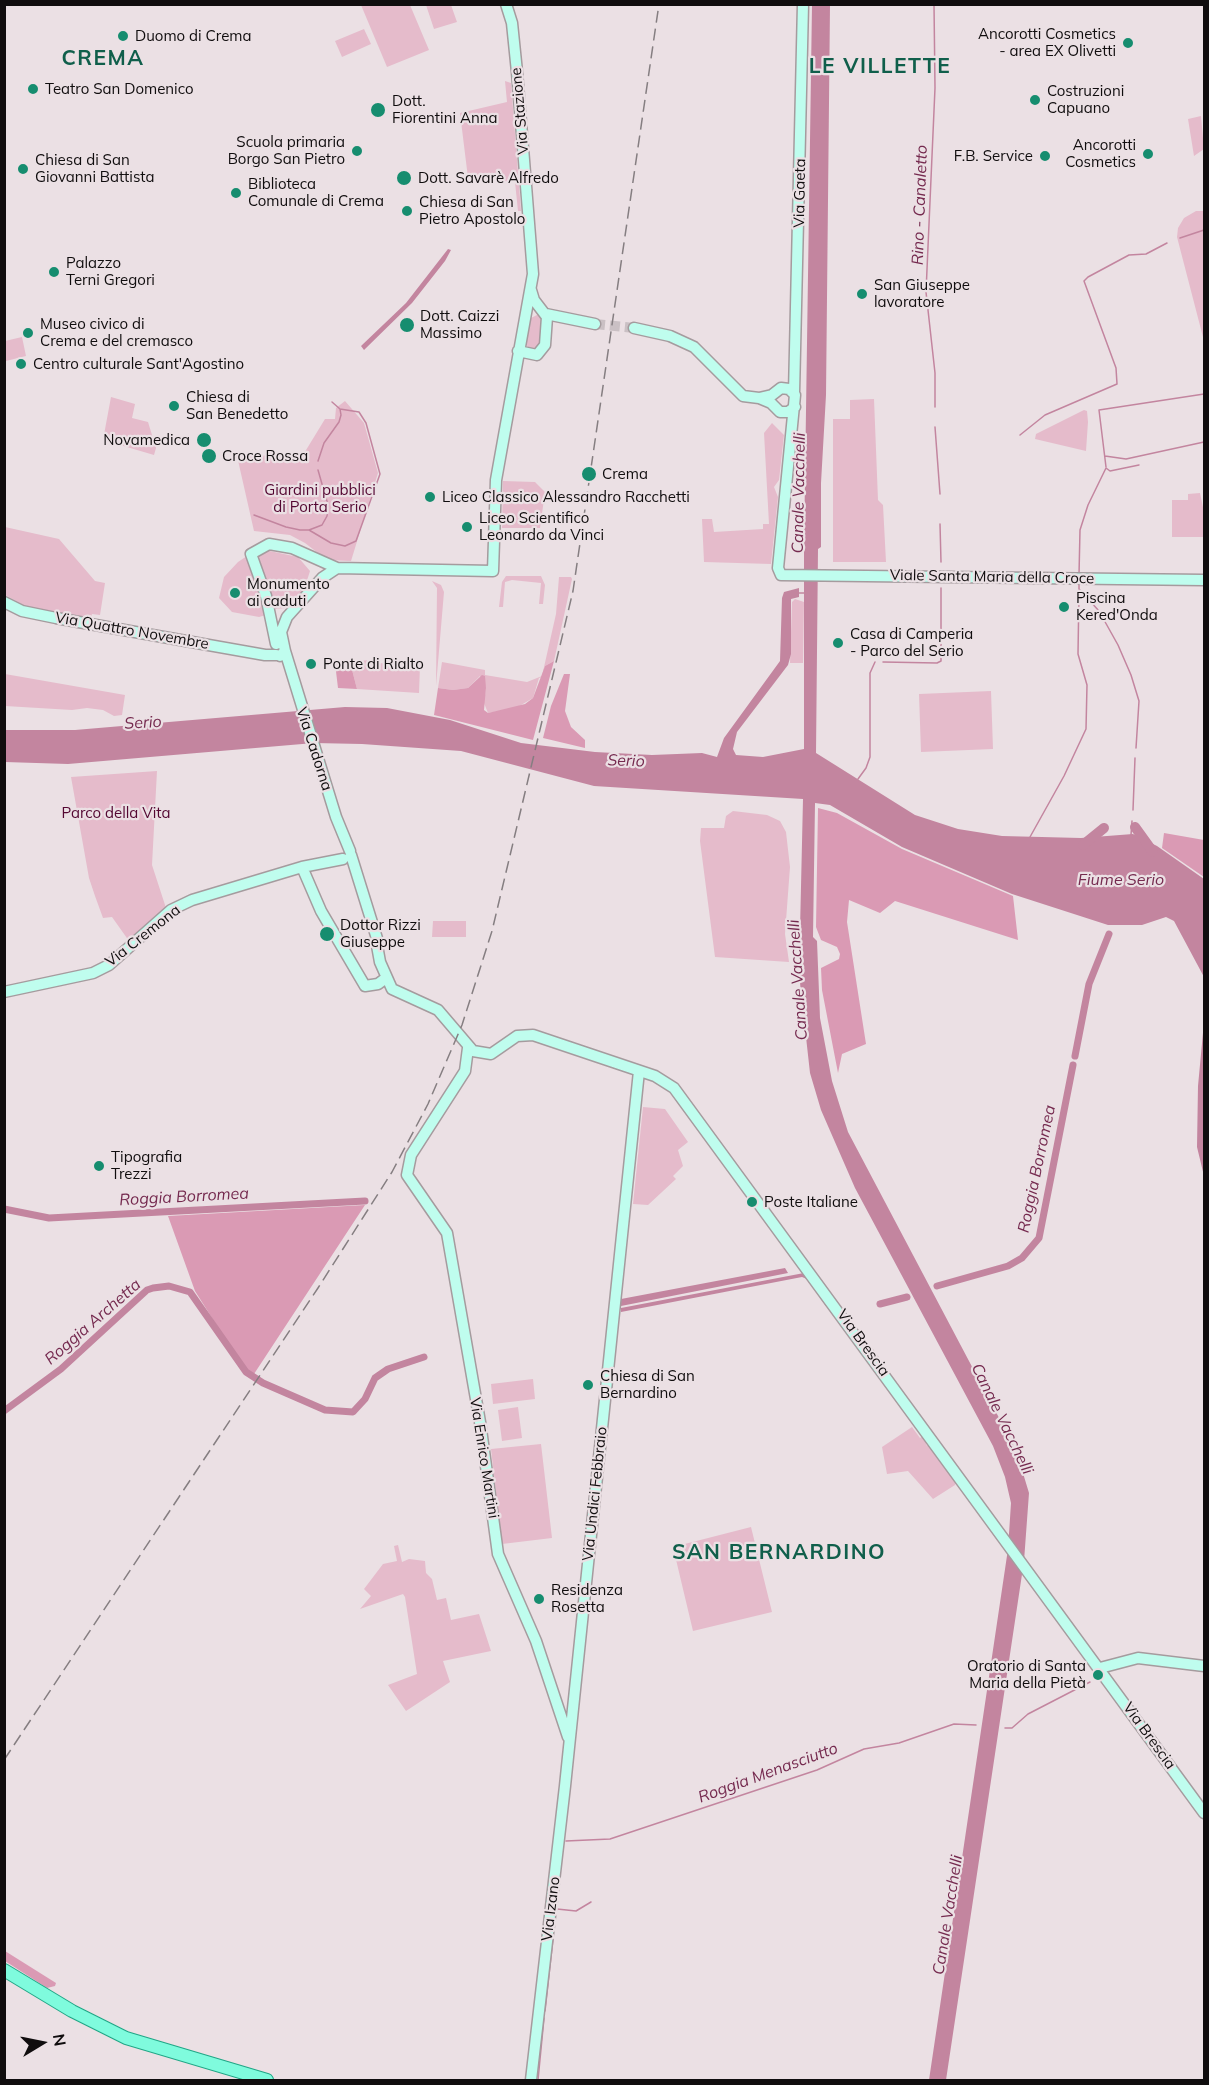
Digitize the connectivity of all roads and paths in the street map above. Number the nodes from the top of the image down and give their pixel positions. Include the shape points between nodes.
1 (506, 4) edge
2 (803, 4) edge
3 (531, 290) junction
4 (545, 313) junction
5 (525, 320) junction
6 (565, 320) junction
7 (595, 324) tunnel mouth
8 (549, 326) junction
9 (634, 328) tunnel mouth
10 (525, 353) junction
11 (793, 388) junction
12 (772, 399) junction
13 (795, 407) junction
14 (784, 413) junction
15 (793, 427) junction
16 (337, 568) junction
17 (1204, 580) edge
18 (4, 603) edge
19 (279, 650) junction
20 (345, 855) junction
21 (302, 867) junction
22 (376, 940) junction
23 (386, 978) junction
24 (4, 992) edge
25 (406, 994) junction
26 (468, 1048) junction
27 (639, 1071) junction
28 (1204, 1666) edge
29 (1100, 1668) junction
30 (575, 1691) junction
31 (553, 1696) junction
32 (558, 1709) junction
33 (573, 1711) junction
34 (568, 1737) junction
35 (1204, 1813) edge
36 (4, 1970) edge
37 (267, 2080) edge
38 (531, 2080) edge

1 - 3 street, Via Stazione via 512,23 533,254
2 - 11 street, Via Gaeta
3 - 4 street
3 - 5 street, Via Stazione
4 - 5 street via 531,311
4 - 6 street
4 - 8 street
5 - 10 street, Via Stazione
6 - 7 street
6 - 8 street
8 - 10 street via 544,350
9 - 12 street via 694,346 736,392
10 - 16 street via 514,377 496,480 493,571
11 - 12 street via 781,388
11 - 13 street
12 - 14 street via 776,410
13 - 14 street
13 - 15 street
14 - 15 street
15 - 17 street, Viale Santa Maria della Croce via 779,574
16 - 19 street via 312,588 283,624
16 - 19 street, Via Cadorna via 302,552 269,544 251,554
18 - 19 street, Via Quattro Novembre via 22,611 261,655
19 - 20 street, Via Cadorna via 293,680
20 - 21 street, Via Cremona
20 - 22 street, Via Cadorna
21 - 23 street via 321,911 365,986
21 - 24 street, Via Cremona via 171,910 109,965 89,975
22 - 23 street, Via Cadorna
22 - 25 street, Via Cadorna via 396,985
23 - 25 street, Via Cadorna via 395,992
25 - 26 street, Via Cadorna via 444,1016
26 - 27 street, Via Brescia via 491,1054 517,1036 533,1035
26 - 31 street, Via Enrico Martini via 465,1071 406,1168 408,1179 447,1233 498,1554 536,1641
27 - 29 street, Via Brescia via 669,1083 687,1103
27 - 30 street, Via Undici Febbraio
28 - 29 street via 1138,1658
29 - 35 street, Via Brescia
30 - 31 street
30 - 33 street, Via Undici Febbraio
31 - 32 street, Via Enrico Martini
32 - 33 street via 565,1713
32 - 34 street, Via Enrico Martini
33 - 34 street, Via Undici Febbraio
34 - 38 street, Via Izano
36 - 37 main road via 72,2011 148,2046

